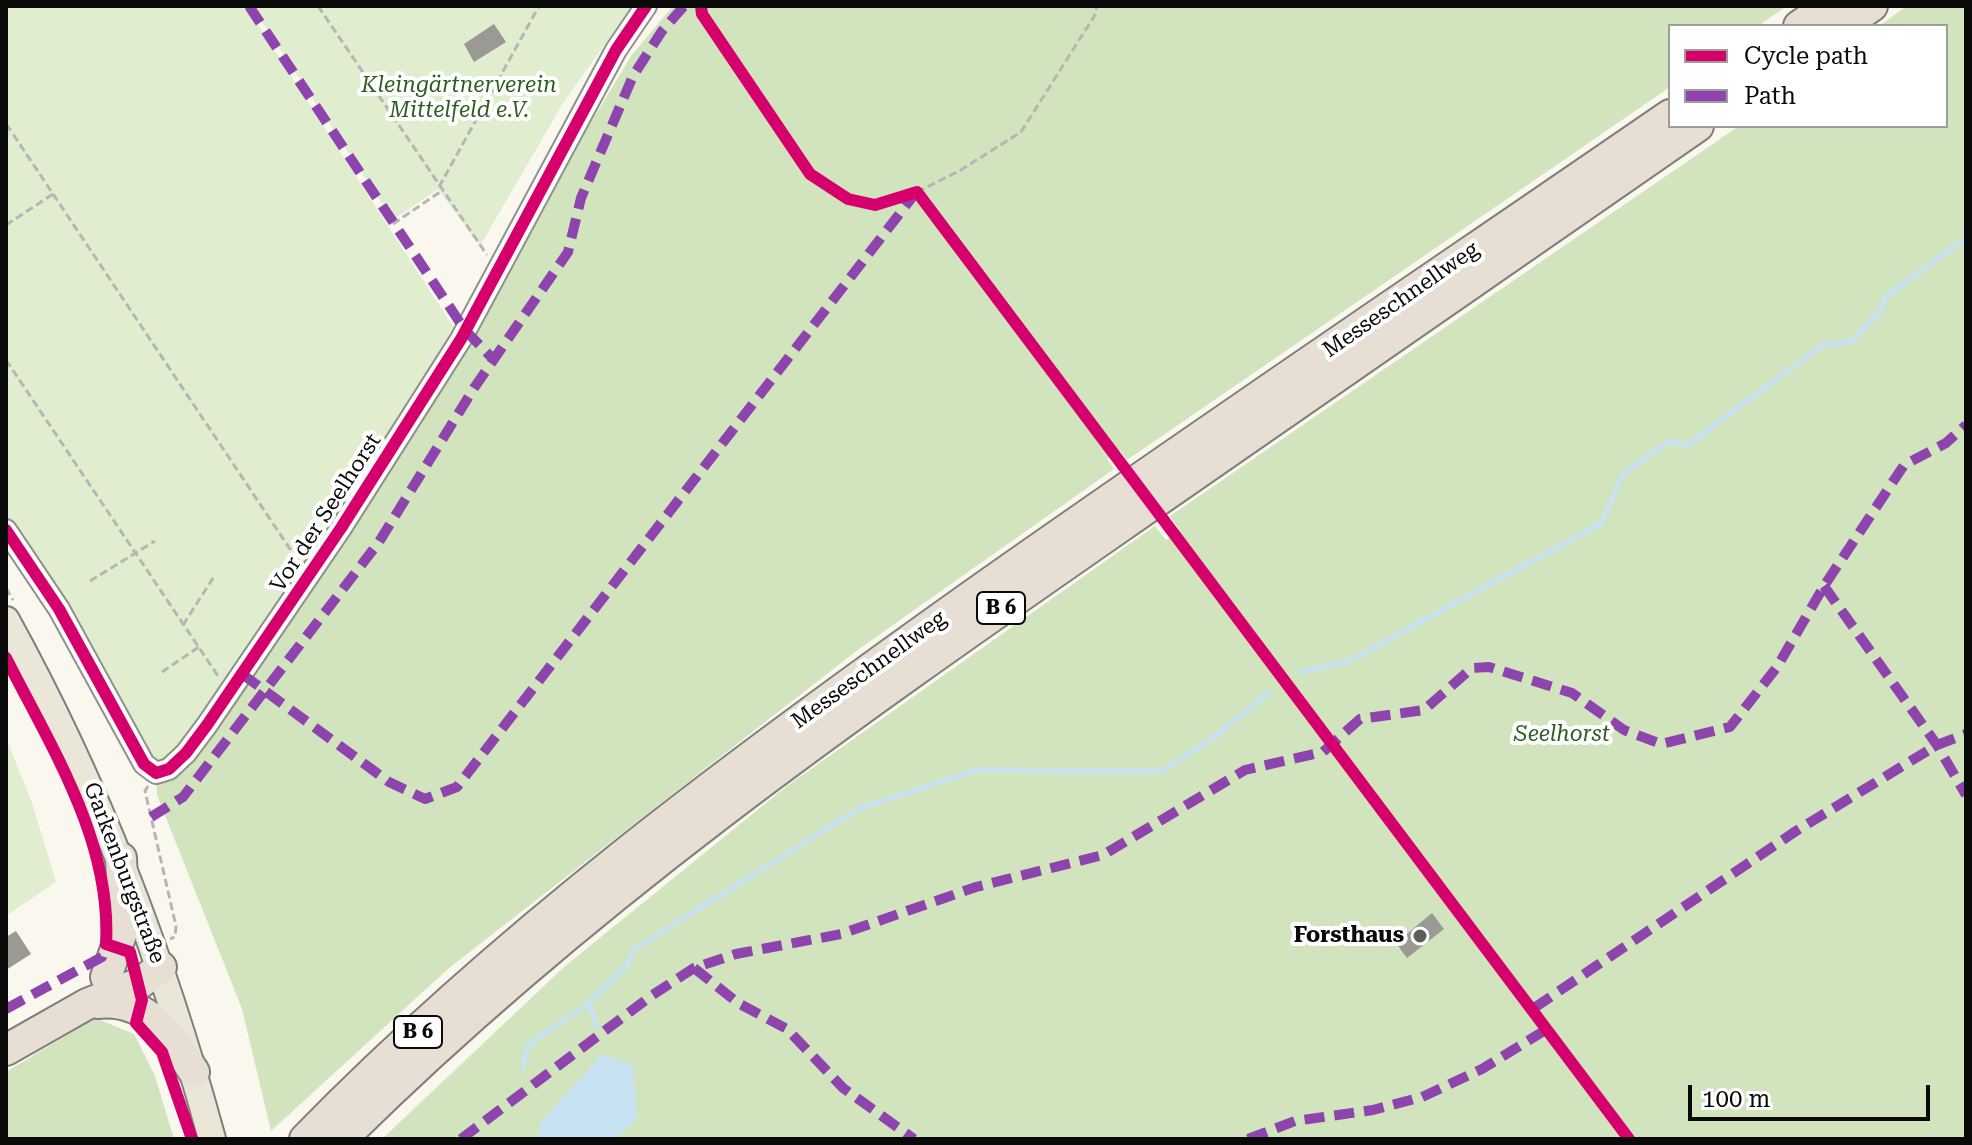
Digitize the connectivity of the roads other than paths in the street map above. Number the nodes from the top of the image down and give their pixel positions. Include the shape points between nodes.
1 (646, 6) edge
2 (1828, 6) edge
3 (1872, 6) edge
4 (1802, 24) edge
5 (1846, 24) edge
6 (1668, 116) edge
7 (1695, 128) edge
8 (6, 530) edge
9 (6, 620) edge
10 (121, 858) junction
11 (161, 967) junction
12 (106, 977) junction
13 (87, 1004) junction
14 (6, 1040) edge
15 (6, 1050) edge
16 (194, 1072) junction
17 (212, 1139) edge
18 (305, 1139) edge
19 (342, 1139) edge

1 - 8 street, Vor der Seelhorst via 616,50 461,339 295,598 186,753 169,769 156,773 144,764 59,609
2 - 4 highway
3 - 5 highway
6 - 18 highway, Messeschnellweg / B 6 via 1110,499 775,738 535,929
7 - 19 highway, Messeschnellweg / B 6 via 800,751 547,950
9 - 10 main road, Garkenburgstraße via 81,763
10 - 11 main road, Garkenburgstraße
10 - 12 highway via 124,926
11 - 12 highway via 134,965
11 - 13 highway via 140,983
11 - 16 main road, Garkenburgstraße
12 - 14 highway
13 - 15 highway
13 - 16 highway via 117,1002 138,1008 164,1029
16 - 17 main road, Garkenburgstraße

